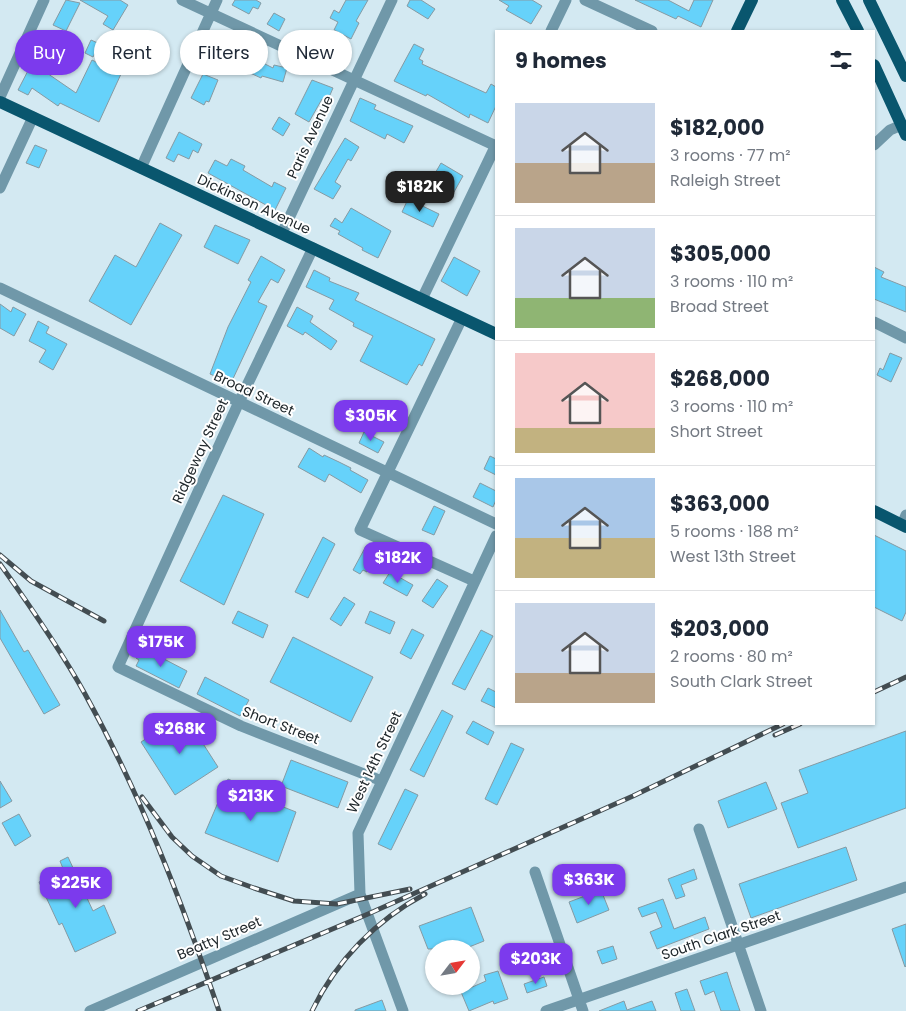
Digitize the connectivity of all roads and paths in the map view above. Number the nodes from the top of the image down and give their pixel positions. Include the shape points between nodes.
1 (44, 0) edge
2 (182, 0) edge
3 (217, 0) edge
4 (392, 0) edge
5 (566, 0) edge
6 (586, 0) edge
7 (752, 0) edge
8 (842, 0) edge
9 (869, 0) edge
10 (211, 14) junction
11 (551, 30) edge
12 (650, 30) edge
13 (737, 30) edge
14 (857, 30) edge
15 (875, 67) edge
16 (906, 76) edge
17 (354, 79) junction
18 (0, 97) edge
19 (0, 102) edge
20 (33, 117) junction
21 (904, 130) edge
22 (875, 144) edge
23 (495, 146) edge
24 (495, 148) edge
25 (141, 168) junction
26 (0, 188) edge
27 (282, 233) junction
28 (313, 248) junction
29 (0, 288) edge
30 (422, 299) junction
31 (462, 318) junction
32 (875, 322) edge
33 (495, 334) edge
34 (906, 338) edge
35 (239, 402) junction
36 (386, 470) junction
37 (875, 511) edge
38 (905, 522) edge
39 (495, 524) edge
40 (495, 538) edge
41 (474, 581) junction
42 (118, 667) joint
43 (382, 781) junction
44 (698, 829) dead end
45 (535, 872) dead end
46 (906, 887) edge
47 (360, 894) junction
48 (738, 945) junction
49 (579, 1000) junction
50 (90, 1011) edge
51 (403, 1011) edge
52 (546, 1011) edge
53 (583, 1011) edge
54 (761, 1011) edge

1 - 18 street
2 - 10 street
3 - 10 street
4 - 17 street, Paris Avenue
5 - 11 street
6 - 12 street
7 - 13 main road
8 - 14 main road
9 - 16 main road
10 - 17 street
10 - 25 street
15 - 21 main road
17 - 23 street
17 - 27 street, Paris Avenue
19 - 20 main road, Dickinson Avenue
20 - 25 main road, Dickinson Avenue
20 - 26 street
21 - 22 street via 890,130
24 - 30 street
25 - 27 main road, Dickinson Avenue
27 - 28 main road, Dickinson Avenue
28 - 30 main road, Dickinson Avenue
28 - 35 street, Ridgeway Street
29 - 35 street, Broad Street
30 - 31 main road, Dickinson Avenue
31 - 33 main road, Dickinson Avenue
31 - 36 street
32 - 34 street
35 - 36 street, Broad Street
35 - 42 street, Ridgeway Street
36 - 39 street, Broad Street
36 - 41 street via 360,530
37 - 38 main road
40 - 41 street, West 14th Street
41 - 43 street, West 14th Street
42 - 43 street, Short Street via 241,726
43 - 47 street, West 14th Street via 358,833
44 - 48 street
45 - 49 street
46 - 48 street, South Clark Street
47 - 50 street, Beatty Street
47 - 51 street, West 14th Street
48 - 49 street, South Clark Street
48 - 54 street
49 - 52 street, South Clark Street
49 - 53 street

